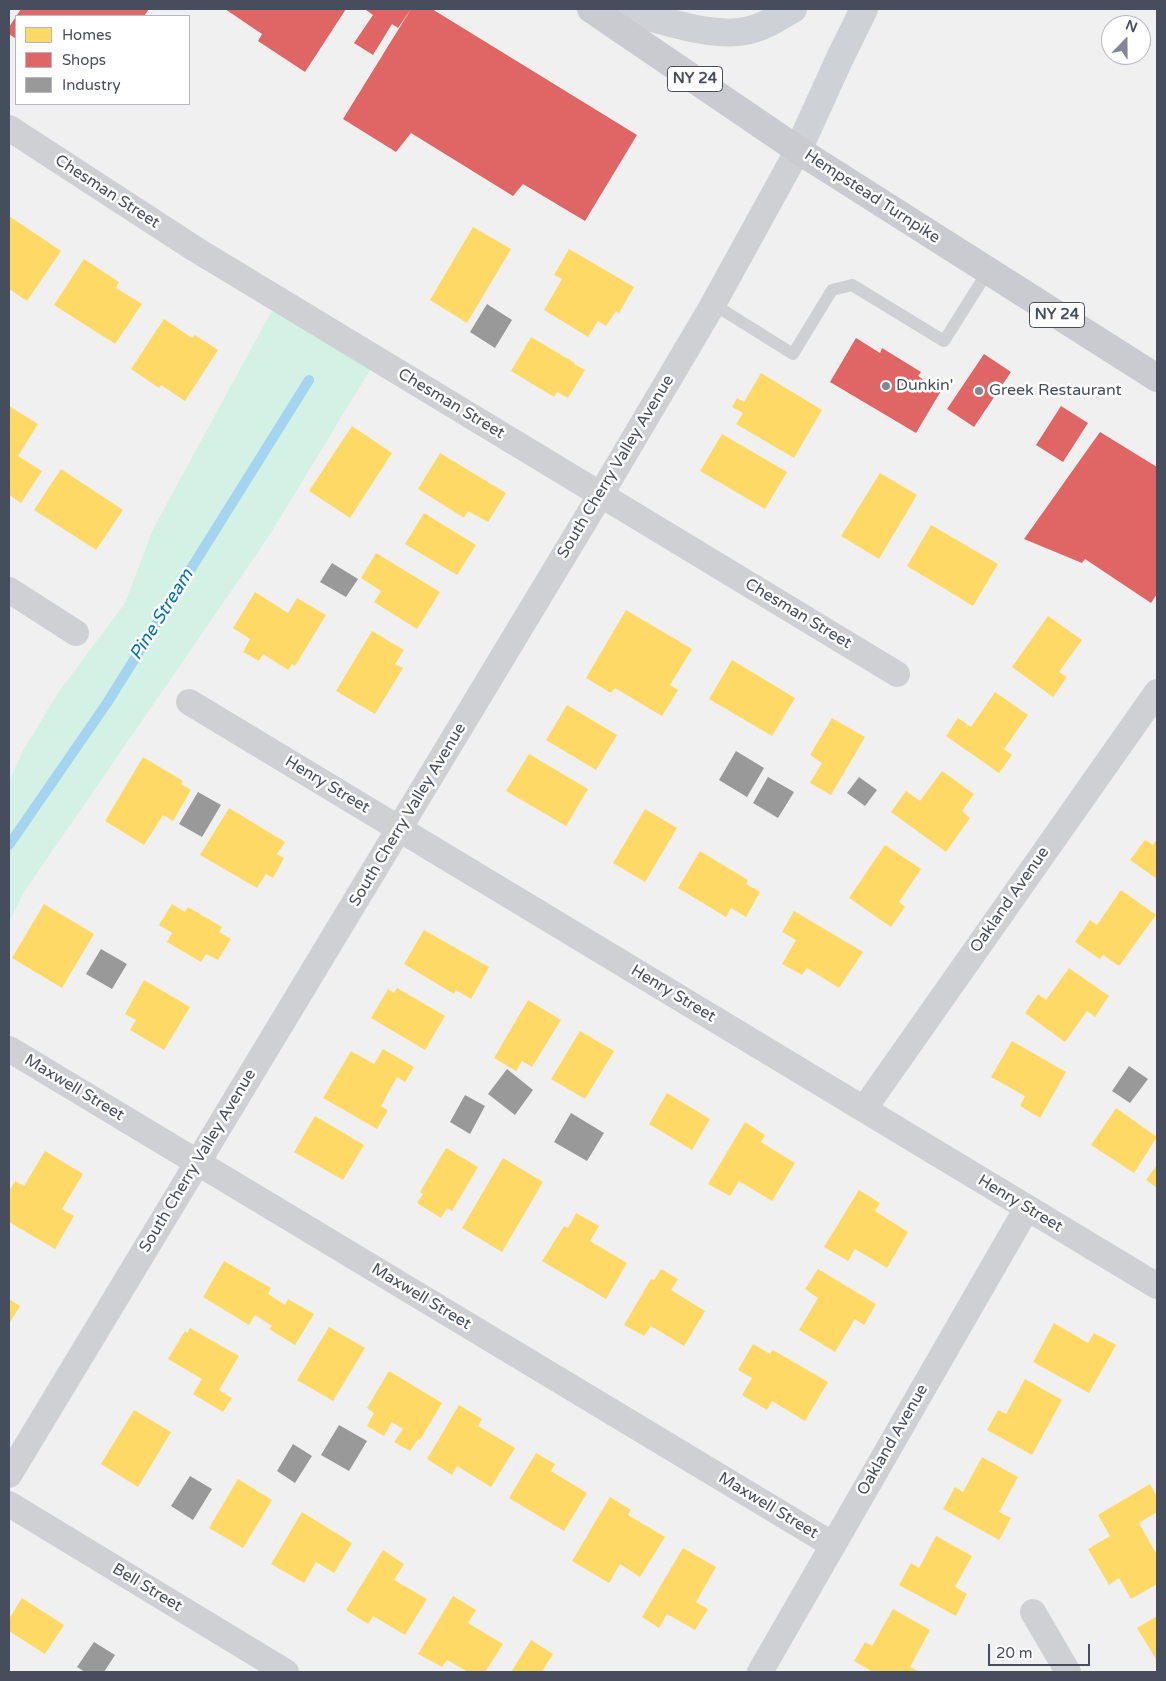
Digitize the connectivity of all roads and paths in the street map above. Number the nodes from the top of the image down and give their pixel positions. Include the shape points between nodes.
1 (591, 9) edge
2 (621, 9) edge
3 (794, 9) edge
4 (864, 9) edge
5 (9, 128) edge
6 (798, 150) junction
7 (988, 271) junction
8 (713, 304) junction
9 (1157, 378) edge
10 (601, 494) junction
11 (9, 590) edge
12 (76, 633) dead end
13 (897, 674) dead end
14 (1157, 692) edge
15 (189, 702) dead end
16 (399, 828) junction
17 (9, 1049) edge
18 (864, 1109) junction
19 (198, 1163) junction
20 (1027, 1208) junction
21 (1157, 1286) edge
22 (9, 1475) edge
23 (9, 1504) edge
24 (833, 1545) junction
25 (1033, 1612) dead end
26 (286, 1672) edge
27 (760, 1672) edge
28 (1068, 1672) edge

1 - 6 main road, Hempstead Turnpike / NY 24
2 - 3 street via 678,24 744,32
4 - 6 street
5 - 10 street, Chesman Street via 195,249
6 - 7 main road, Hempstead Turnpike / NY 24
6 - 8 street, South Cherry Valley Avenue
7 - 8 lane via 944,341 852,285 832,290 794,354
7 - 9 main road, Hempstead Turnpike / NY 24
8 - 10 street, South Cherry Valley Avenue
10 - 13 street, Chesman Street
10 - 16 street, South Cherry Valley Avenue
11 - 12 street
14 - 18 street, Oakland Avenue
15 - 16 street, Henry Street
16 - 18 street, Henry Street
16 - 19 street, South Cherry Valley Avenue
17 - 19 street, Maxwell Street
18 - 20 street, Henry Street
19 - 22 street, South Cherry Valley Avenue
19 - 24 street, Maxwell Street
20 - 21 street, Henry Street
20 - 24 street, Oakland Avenue
23 - 26 street, Bell Street
24 - 27 street, Oakland Avenue
25 - 28 street

